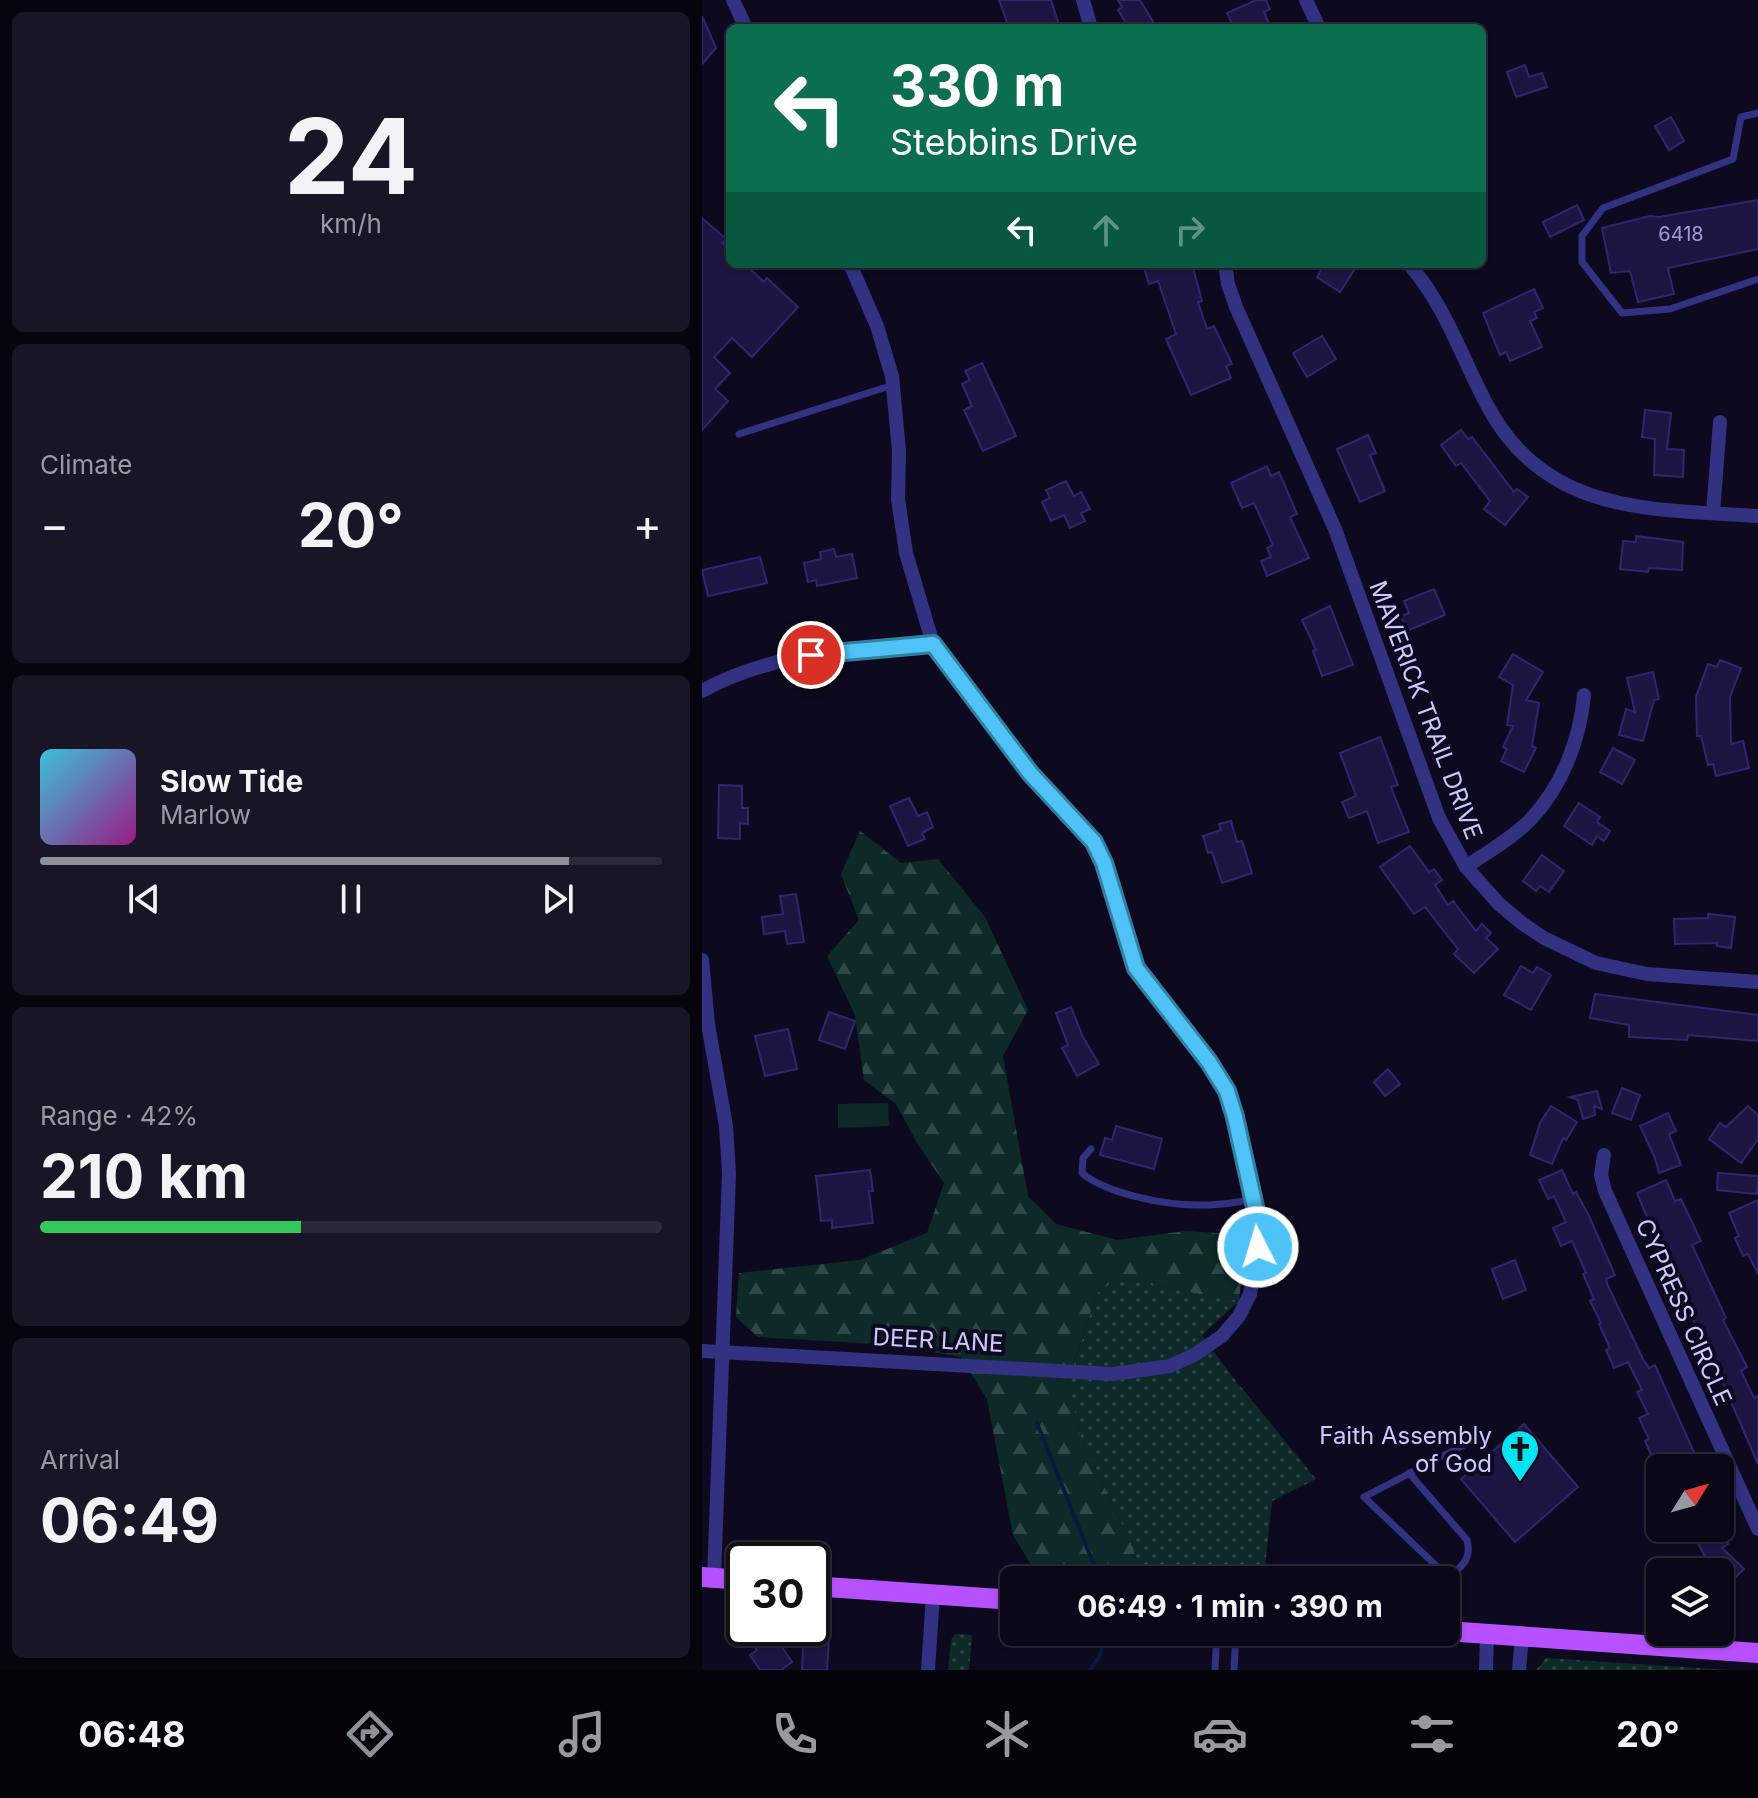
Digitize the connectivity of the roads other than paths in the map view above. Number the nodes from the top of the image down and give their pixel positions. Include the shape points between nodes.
1 (733, 0) edge
2 (1083, 0) edge
3 (1306, 0) edge
4 (744, 24) edge
5 (1090, 24) edge
6 (1317, 24) edge
7 (1758, 113) edge
8 (852, 268) edge
9 (1226, 268) edge
10 (1412, 268) edge
11 (1758, 279) edge
12 (893, 385) junction
13 (1720, 422) dead end
14 (739, 434) dead end
15 (1713, 513) junction
16 (1758, 516) edge
17 (933, 644) junction
18 (702, 691) edge
19 (1584, 695) dead end
20 (1466, 867) junction
21 (702, 960) edge
22 (1758, 982) edge
23 (1091, 1149) dead end
24 (1604, 1155) dead end
25 (1253, 1200) junction
26 (702, 1351) edge
27 (722, 1351) junction
28 (1491, 1431) dead end
29 (1409, 1473) junction
30 (1758, 1529) edge
31 (1436, 1566) edge
32 (1460, 1567) edge
33 (708, 1577) edge
34 (830, 1587) edge
35 (933, 1594) junction
36 (1000, 1599) edge
37 (1460, 1632) edge
38 (1487, 1634) junction
39 (1522, 1637) junction
40 (1216, 1646) edge
41 (1235, 1646) edge
42 (1758, 1653) edge
43 (928, 1670) edge
44 (1215, 1670) edge
45 (1234, 1670) edge
46 (1486, 1670) edge
47 (1519, 1670) edge

1 - 4 street
2 - 5 street
3 - 6 street
7 - 11 lane via 1741,117 1733,159 1603,208 1582,236 1582,262 1622,313 1670,309
8 - 12 street via 877,326
9 - 20 street, MAVERICK TRAIL DRIVE via 1236,307 1335,529 1439,818
10 - 15 street via 1445,314 1505,433 1538,466 1566,485 1622,505
12 - 14 lane
12 - 17 street via 906,553
13 - 15 street
15 - 16 street
17 - 18 street via 779,660
17 - 25 street via 1030,773 1094,842 1136,968 1227,1091
19 - 20 street via 1569,758 1544,803 1530,820
20 - 22 street, MAVERICK TRAIL DRIVE via 1523,924 1596,963 1647,974
21 - 27 street via 729,1173
23 - 25 lane via 1083,1158 1082,1173 1128,1194 1195,1205
24 - 30 street, CYPRESS CIRCLE via 1605,1191
25 - 27 street, DEER LANE via 1258,1247 1250,1294 1222,1336 1170,1366 1113,1374
26 - 27 street, DEER LANE
27 - 33 street
28 - 29 lane
29 - 31 lane via 1364,1497
29 - 32 lane via 1467,1540 1471,1552
34 - 35 main road
35 - 36 main road
35 - 43 street
37 - 38 main road
38 - 39 main road
38 - 46 street
39 - 42 main road
39 - 47 street
40 - 44 lane
41 - 45 lane

